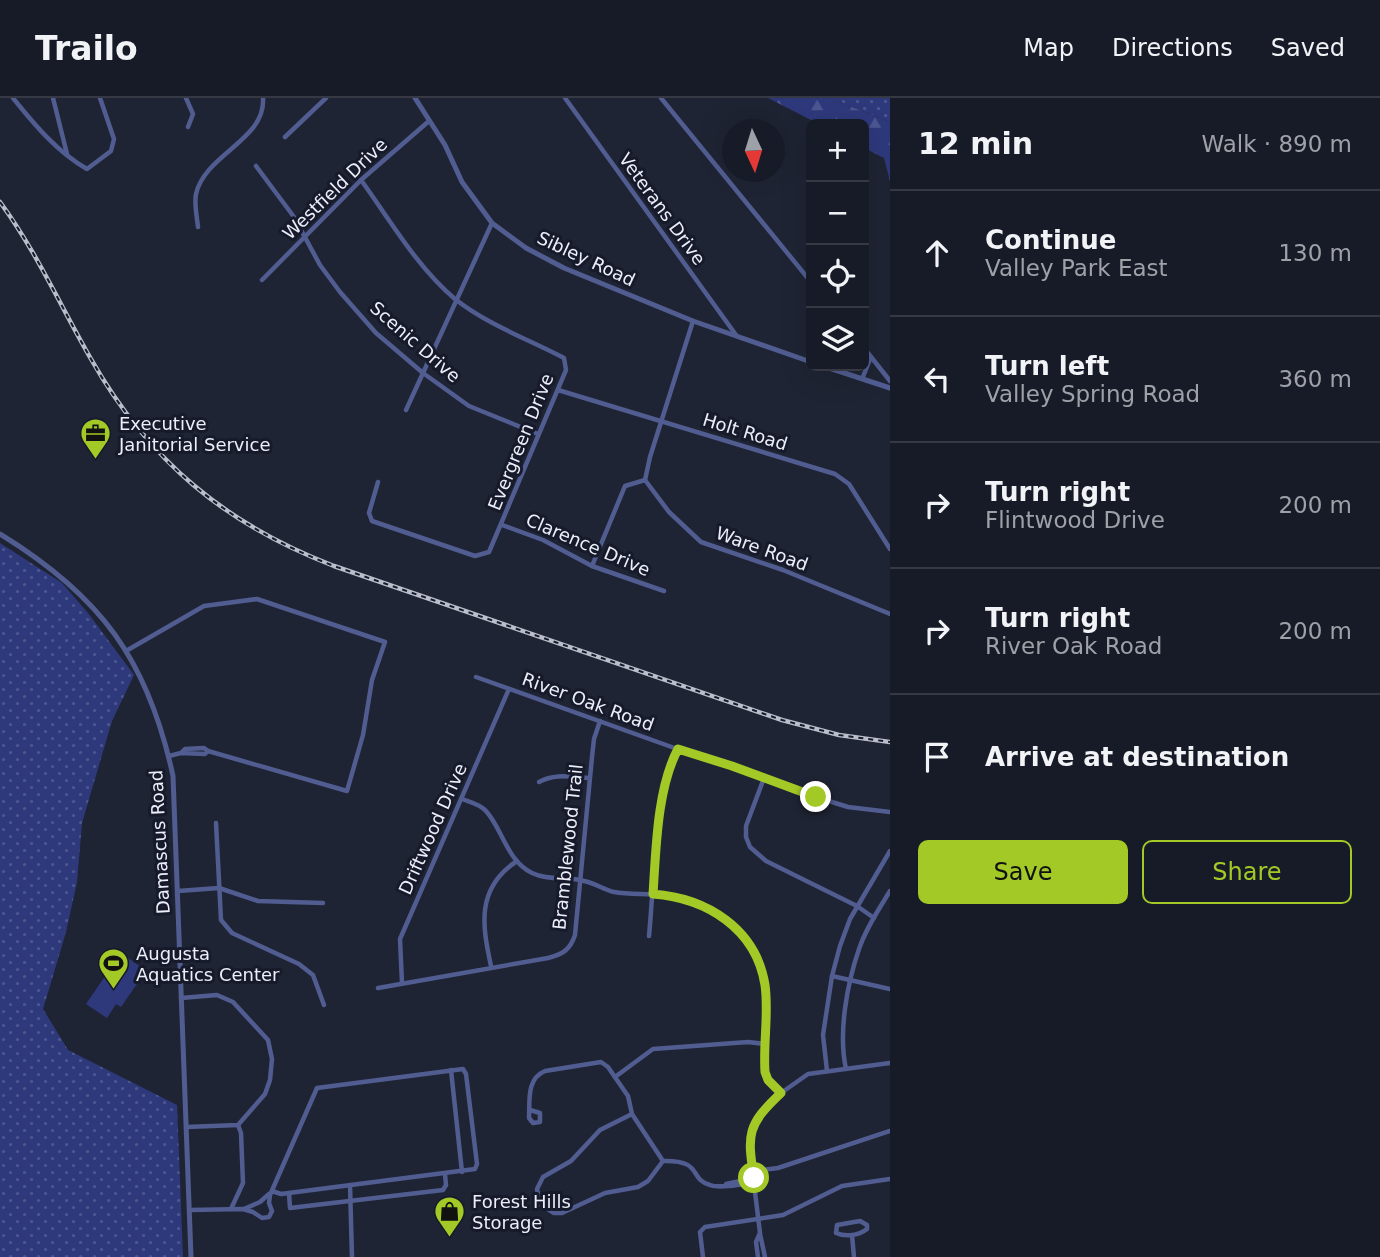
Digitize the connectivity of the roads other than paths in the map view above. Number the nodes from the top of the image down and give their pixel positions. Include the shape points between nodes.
1 (13, 98) edge
2 (53, 98) edge
3 (100, 98) edge
4 (186, 98) edge
5 (263, 98) edge
6 (326, 98) edge
7 (415, 98) edge
8 (565, 98) edge
9 (661, 98) edge
10 (429, 121) junction
11 (188, 127) dead end
12 (285, 137) dead end
13 (67, 155) junction
14 (256, 166) dead end
15 (361, 180) junction
16 (492, 223) junction
17 (198, 227) dead end
18 (305, 237) junction
19 (806, 276) edge
20 (262, 280) dead end
21 (456, 299) junction
22 (693, 321) junction
23 (737, 336) junction
24 (869, 354) edge
25 (871, 357) junction
26 (806, 360) edge
27 (838, 371) edge
28 (423, 373) junction
29 (862, 379) junction
30 (890, 381) edge
31 (890, 388) edge
32 (558, 390) junction
33 (406, 410) dead end
34 (662, 421) junction
35 (537, 433) junction
36 (645, 480) junction
37 (378, 482) dead end
38 (502, 525) junction
39 (0, 534) edge
40 (890, 549) edge
41 (592, 566) junction
42 (664, 591) dead end
43 (890, 614) edge
44 (126, 650) junction
45 (476, 677) dead end
46 (509, 689) junction
47 (600, 721) junction
48 (678, 749) junction
49 (169, 756) junction
50 (589, 778) junction
51 (764, 778) junction
52 (539, 782) dead end
53 (462, 799) junction
54 (890, 812) edge
55 (216, 823) dead end
56 (890, 851) edge
57 (517, 861) junction
58 (581, 879) junction
59 (219, 888) junction
60 (178, 891) junction
61 (890, 891) edge
62 (653, 894) junction
63 (323, 903) dead end
64 (857, 906) junction
65 (874, 918) junction
66 (649, 936) dead end
67 (491, 967) junction
68 (832, 976) junction
69 (852, 979) junction
70 (402, 983) junction
71 (378, 988) dead end
72 (890, 989) edge
73 (181, 998) junction
74 (324, 1005) dead end
75 (765, 1044) junction
76 (890, 1063) edge
77 (846, 1069) junction
78 (451, 1070) junction
79 (827, 1071) junction
80 (615, 1077) junction
81 (781, 1093) junction
82 (530, 1111) dead end
83 (632, 1114) junction
84 (238, 1125) junction
85 (185, 1127) junction
86 (890, 1130) edge
87 (663, 1161) junction
88 (753, 1171) junction
89 (462, 1172) junction
90 (445, 1174) junction
91 (890, 1179) edge
92 (754, 1180) junction
93 (350, 1185) junction
94 (272, 1191) junction
95 (289, 1193) junction
96 (351, 1201) junction
97 (232, 1209) junction
98 (243, 1209) junction
99 (190, 1210) junction
100 (758, 1219) junction
101 (760, 1233) junction
102 (852, 1235) junction
103 (191, 1257) edge
104 (352, 1257) edge
105 (703, 1257) edge
106 (758, 1257) edge
107 (765, 1257) edge
108 (855, 1257) edge

1 - 13 street
2 - 13 street
3 - 13 street via 114,139 111,151 87,169
4 - 11 street via 193,114
5 - 17 street via 264,110 255,128 205,175 196,195
6 - 12 street
7 - 10 street, Sibley Road
8 - 23 street, Veterans Drive
9 - 19 street
10 - 15 street, Westfield Drive
10 - 16 street, Sibley Road via 462,182
14 - 18 street, Scenic Drive
15 - 18 street, Westfield Drive
15 - 21 street, Evergreen Drive via 424,268
16 - 21 street
16 - 22 street, Sibley Road via 564,268
18 - 20 street, Westfield Drive
18 - 28 street, Scenic Drive via 340,292
21 - 28 street
21 - 32 street, Evergreen Drive via 522,340 564,358 566,370
22 - 23 street, Sibley Road
22 - 34 street
23 - 26 street, Sibley Road
24 - 25 street
25 - 29 street
25 - 30 street
27 - 29 street
28 - 33 street
28 - 35 street, Scenic Drive via 469,406
29 - 31 street
32 - 34 street, Holt Road
32 - 35 street, Evergreen Drive
34 - 36 street
34 - 40 street, Holt Road via 835,474 849,484
35 - 38 street, Evergreen Drive
36 - 41 street via 625,486
36 - 43 street, Ware Road via 669,512 701,542
37 - 38 street, Evergreen Drive via 369,513 372,520 475,556 489,552
38 - 41 street, Clarence Drive
39 - 44 street, Damascus Road via 66,579
41 - 42 street, Clarence Drive
44 - 49 street, Damascus Road via 144,684
44 - 49 street via 204,606 257,599 385,642 347,791 208,751
45 - 46 street, River Oak Road
46 - 47 street, River Oak Road
46 - 53 street, Driftwood Drive
47 - 48 street, River Oak Road
47 - 50 street, Bramblewood Trail
48 - 51 street, River Oak Road
48 - 62 street via 665,790
49 - 60 street, Damascus Road
50 - 52 street via 558,775
50 - 58 street, Bramblewood Trail
51 - 54 street, River Oak Road via 848,807
51 - 64 street via 746,826 750,847 766,861
53 - 57 street via 485,809
53 - 70 street, Driftwood Drive via 400,939
55 - 59 street
56 - 64 street
57 - 58 street via 541,877
57 - 67 street via 505,868 485,906 483,925
58 - 62 street via 614,892
58 - 67 street, Bramblewood Trail via 571,947 548,958
59 - 60 street
59 - 63 street via 257,901
59 - 74 street via 221,920 232,933 299,964 313,975
60 - 73 street, Damascus Road
61 - 65 street
62 - 66 street
62 - 75 street via 694,901 715,911 743,937 764,984
64 - 65 street
64 - 68 street
65 - 69 street via 859,949
67 - 70 street, Bramblewood Trail
68 - 69 street
68 - 79 street via 823,1035
69 - 72 street
69 - 77 street via 843,1030
70 - 71 street, Bramblewood Trail
73 - 84 street via 217,995 233,1002 268,1040 272,1059 268,1087
73 - 85 street, Damascus Road
75 - 80 street via 653,1049
75 - 81 street via 765,1072
76 - 77 street
77 - 79 street
78 - 89 street
78 - 89 street via 463,1069 466,1074 477,1167
78 - 94 street via 317,1088
79 - 81 street via 808,1074
80 - 82 street via 605,1064 597,1062 541,1072 532,1082
80 - 83 street via 628,1096
81 - 88 street via 750,1132
83 - 87 street
83 - 87 street via 600,1130 571,1161 543,1177 537,1189 540,1205 562,1213 605,1193 638,1188
84 - 85 street
84 - 97 street via 243,1183
85 - 99 street, Damascus Road
86 - 88 street via 778,1168
87 - 92 street via 686,1162 706,1184 715,1186
88 - 92 street
89 - 90 street
90 - 93 street
90 - 96 street via 443,1189
91 - 100 street via 842,1186 783,1215
92 - 100 street
93 - 95 street
93 - 96 street
94 - 95 street
94 - 98 street
94 - 98 street via 269,1217
95 - 96 street via 290,1208
96 - 104 street
97 - 98 street
97 - 99 street
99 - 103 street, Damascus Road
100 - 101 street
100 - 105 street via 703,1228
101 - 106 street
101 - 107 street
102 - 102 street via 865,1231 866,1223 835,1226 837,1234
102 - 108 street

